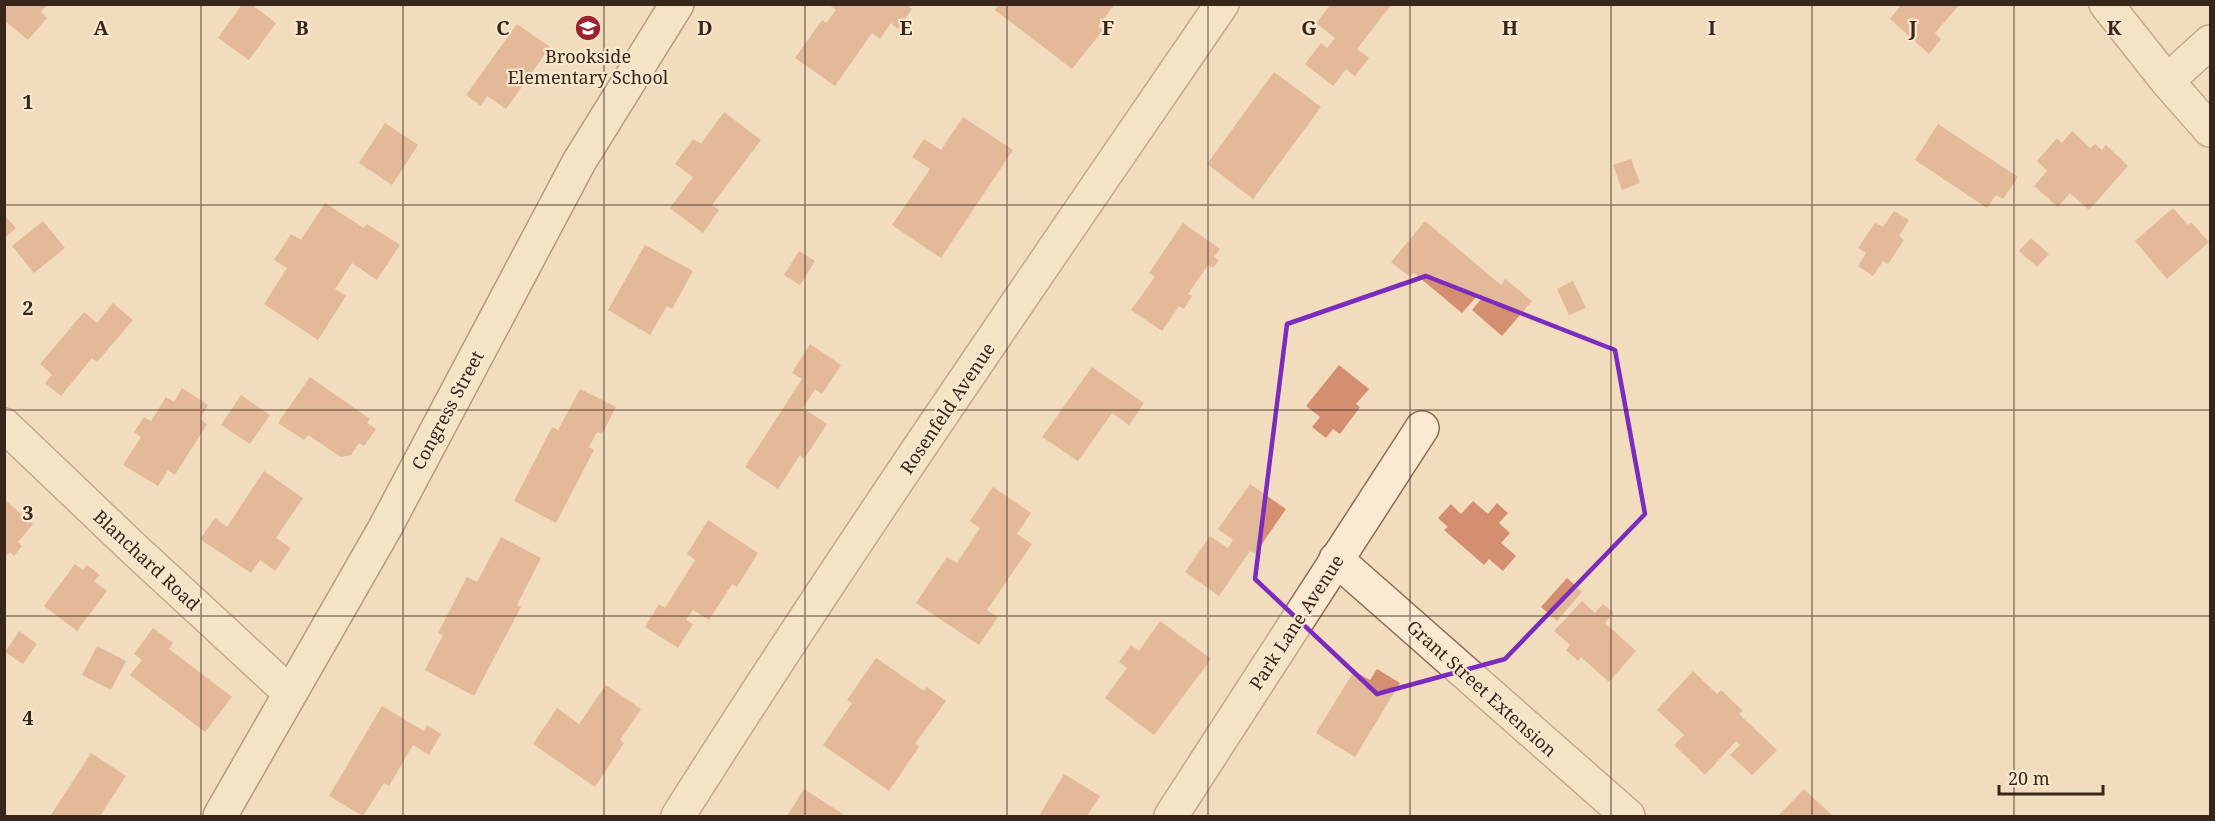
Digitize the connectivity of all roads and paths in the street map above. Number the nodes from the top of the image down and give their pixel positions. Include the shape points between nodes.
1 (678, 4) edge
2 (1222, 4) edge
3 (2106, 4) edge
4 (2211, 42) edge
5 (2167, 81) junction
6 (2211, 130) edge
7 (4, 425) edge
8 (1422, 428) dead end
9 (1336, 559) junction
10 (291, 693) junction
11 (220, 816) edge
12 (678, 816) edge
13 (1171, 816) edge
14 (1627, 816) edge

1 - 10 street, Congress Street via 579,162 385,528
2 - 12 street, Rosenfeld Avenue via 1002,325
3 - 5 street
4 - 5 street
5 - 6 street
7 - 10 street, Blanchard Road
8 - 9 street, Park Lane Avenue
9 - 13 street, Park Lane Avenue
9 - 14 street, Grant Street Extension
10 - 11 street, Congress Street

